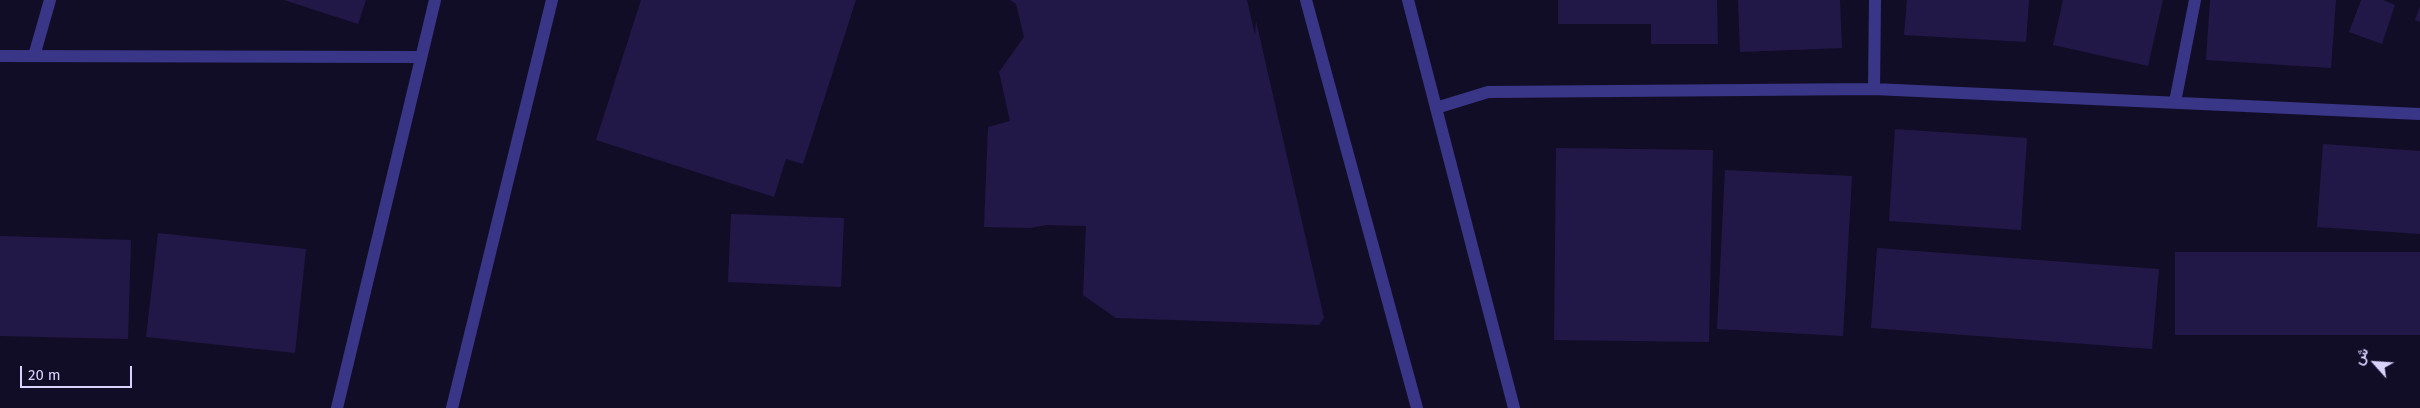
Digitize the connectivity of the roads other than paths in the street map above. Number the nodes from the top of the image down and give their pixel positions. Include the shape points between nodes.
1 (50, 0) edge
2 (435, 0) edge
3 (552, 0) edge
4 (1306, 0) edge
5 (1408, 0) edge
6 (1875, 0) edge
7 (2195, 0) edge
8 (0, 56) edge
9 (34, 56) junction
10 (420, 58) junction
11 (1874, 88) junction
12 (2175, 102) junction
13 (1436, 108) junction
14 (2420, 114) edge
15 (337, 408) edge
16 (452, 408) edge
17 (1417, 408) edge
18 (1514, 408) edge

1 - 9 street
2 - 10 street
3 - 16 street
4 - 17 street
5 - 13 street
6 - 11 street
7 - 12 street
8 - 9 street
9 - 10 street
10 - 15 street
11 - 12 street
11 - 13 street via 1488,92
12 - 14 street
13 - 18 street

